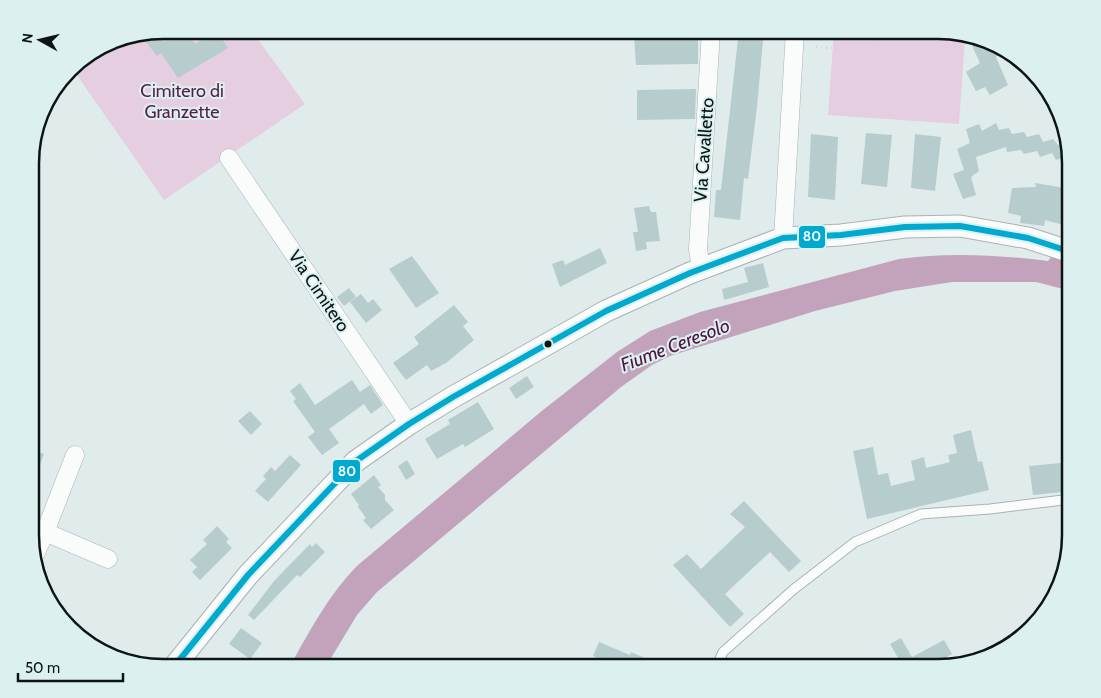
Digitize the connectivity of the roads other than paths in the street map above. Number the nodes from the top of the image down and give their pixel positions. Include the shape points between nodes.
1 (711, 39) edge
2 (794, 39) edge
3 (229, 158) dead end
4 (783, 238) junction
5 (1062, 249) edge
6 (702, 269) junction
7 (409, 424) junction
8 (75, 455) dead end
9 (1062, 500) edge
10 (39, 527) edge
11 (39, 529) edge
12 (108, 559) dead end
13 (186, 650) junction
14 (172, 659) edge
15 (180, 659) edge
16 (720, 659) edge

1 - 6 street, Via Cavalletto via 698,248
2 - 4 street
3 - 7 street, Via Cimitero
4 - 5 street via 905,227 960,226 1028,238
4 - 6 street
6 - 7 street via 606,311
7 - 13 street via 356,462 320,497 248,575
8 - 10 street
9 - 16 lane via 921,514 854,542 794,589 723,652
11 - 12 street
13 - 14 street
13 - 15 street

